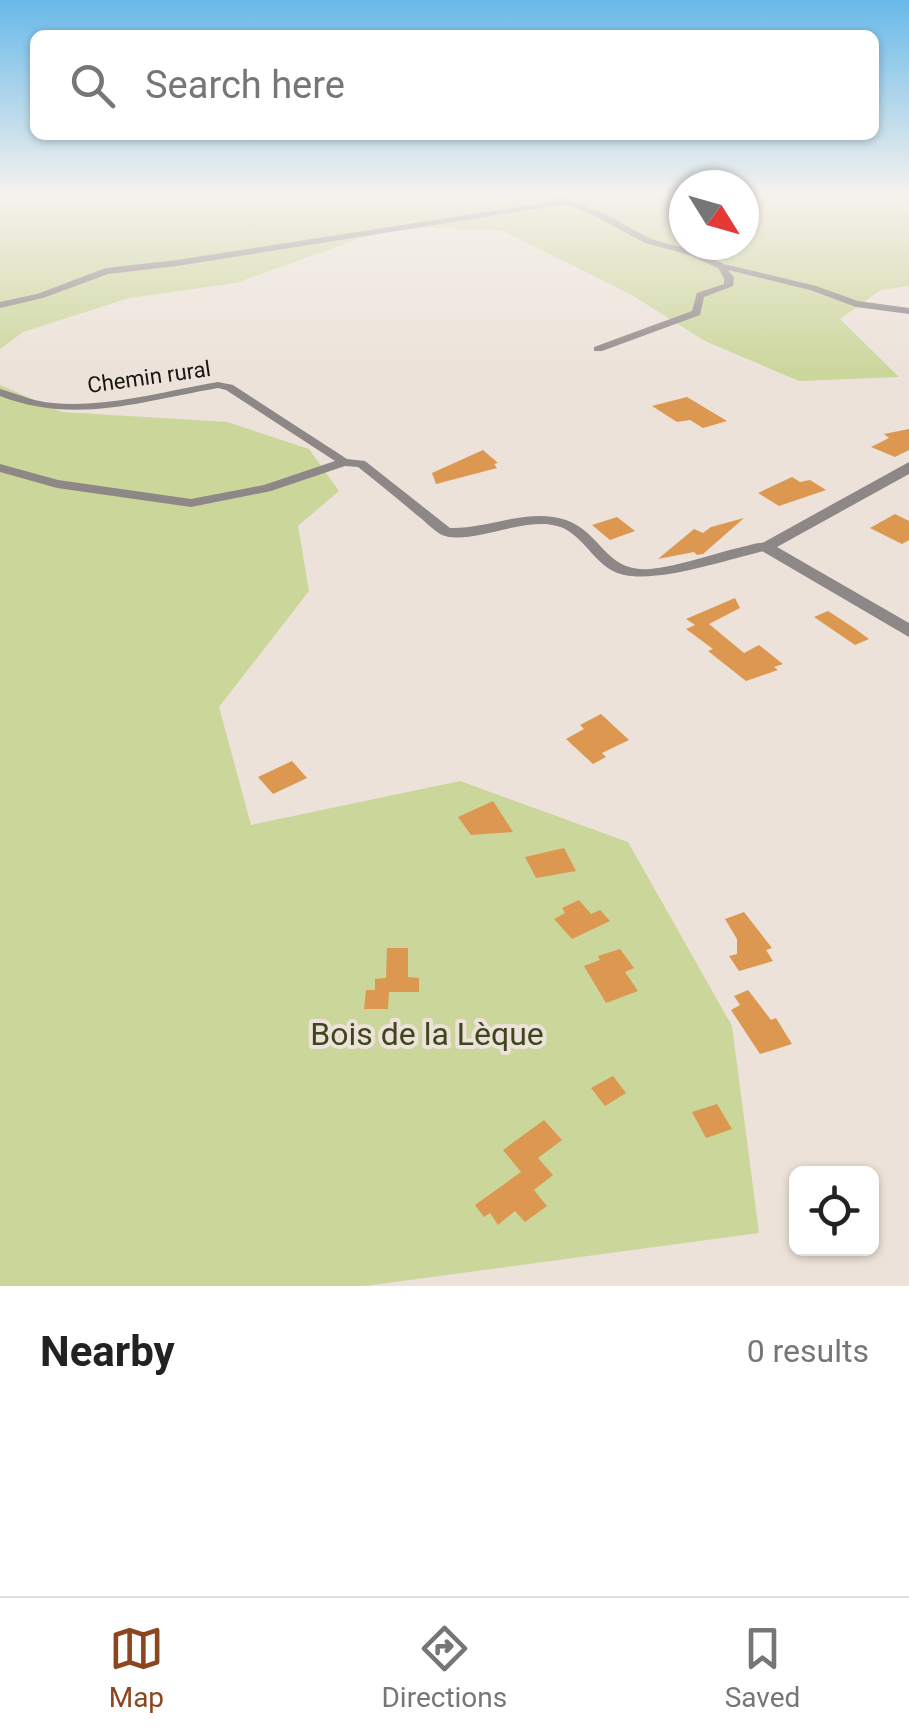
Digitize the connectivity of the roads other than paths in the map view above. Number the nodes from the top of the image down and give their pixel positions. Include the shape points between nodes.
1 (241, 253) edge
2 (694, 253) edge
3 (721, 266) junction
4 (0, 304) edge
5 (909, 311) edge
6 (598, 349) dead end
7 (0, 392) edge
8 (344, 462) junction
9 (909, 467) edge
10 (0, 468) edge
11 (764, 547) junction
12 (909, 631) edge

1 - 4 street via 125,267
2 - 3 street
3 - 5 street via 856,304
3 - 6 street via 728,286 700,295 696,313
7 - 8 street, Chemin rural via 33,404 94,406 229,387
8 - 10 street via 267,488 192,503 56,484
8 - 11 street, Chemin rural via 361,464 447,532 556,520 622,571 645,574
9 - 11 street
11 - 12 street

